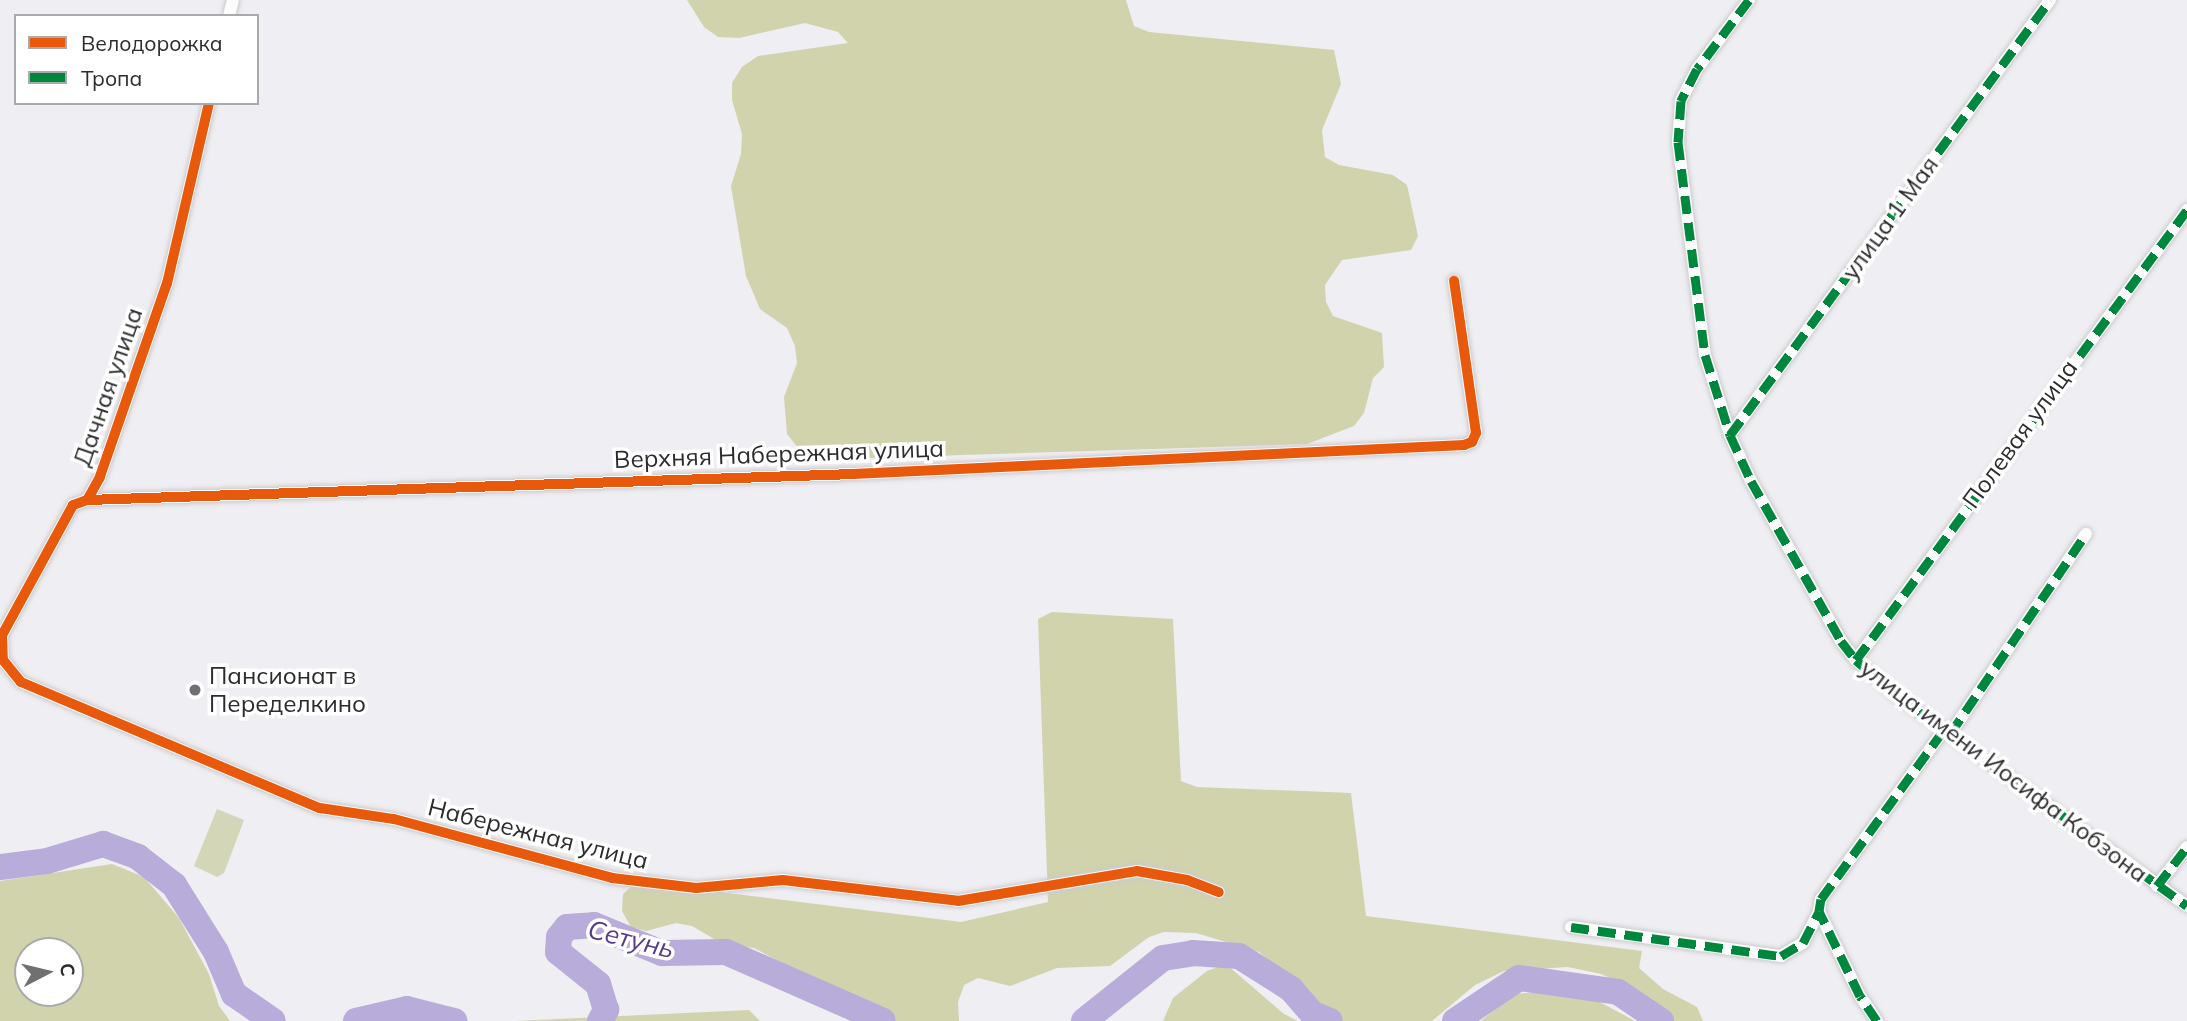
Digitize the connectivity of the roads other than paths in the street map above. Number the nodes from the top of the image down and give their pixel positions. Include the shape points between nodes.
1 (1749, 0) edge
2 (2050, 0) edge
3 (209, 105) edge
4 (2187, 210) edge
5 (1454, 281) dead end
6 (1730, 435) junction
7 (87, 500) junction
8 (2085, 534) dead end
9 (3, 660) joint
10 (1856, 660) junction
11 (1947, 732) junction
12 (2187, 847) edge
13 (2157, 886) junction
14 (1219, 892) dead end
15 (2187, 906) edge
16 (1819, 911) junction
17 (1571, 927) dead end
18 (1877, 1021) edge

1 - 6 street, улица имени Иосифа Кобзона via 1697,69 1681,101 1678,142 1705,355
2 - 6 street, улица 1 Мая
3 - 7 street, Дачная улица via 167,283 100,477
4 - 10 street, Полевая улица
5 - 7 street, Верхняя Набережная улица via 1476,433 1472,442 853,474
6 - 10 street, улица имени Иосифа Кобзона via 1835,630
7 - 9 street, Дачная улица via 73,505 2,635
8 - 11 street
9 - 14 street, Набережная улица via 21,682 320,808 394,819 612,878 695,888 783,880 958,901 1137,871 1187,880
10 - 11 street, улица имени Иосифа Кобзона
11 - 13 street, улица имени Иосифа Кобзона
11 - 16 street via 1836,877
12 - 13 street
13 - 15 street, улица имени Иосифа Кобзона
16 - 17 street via 1803,943 1781,956
16 - 18 street

